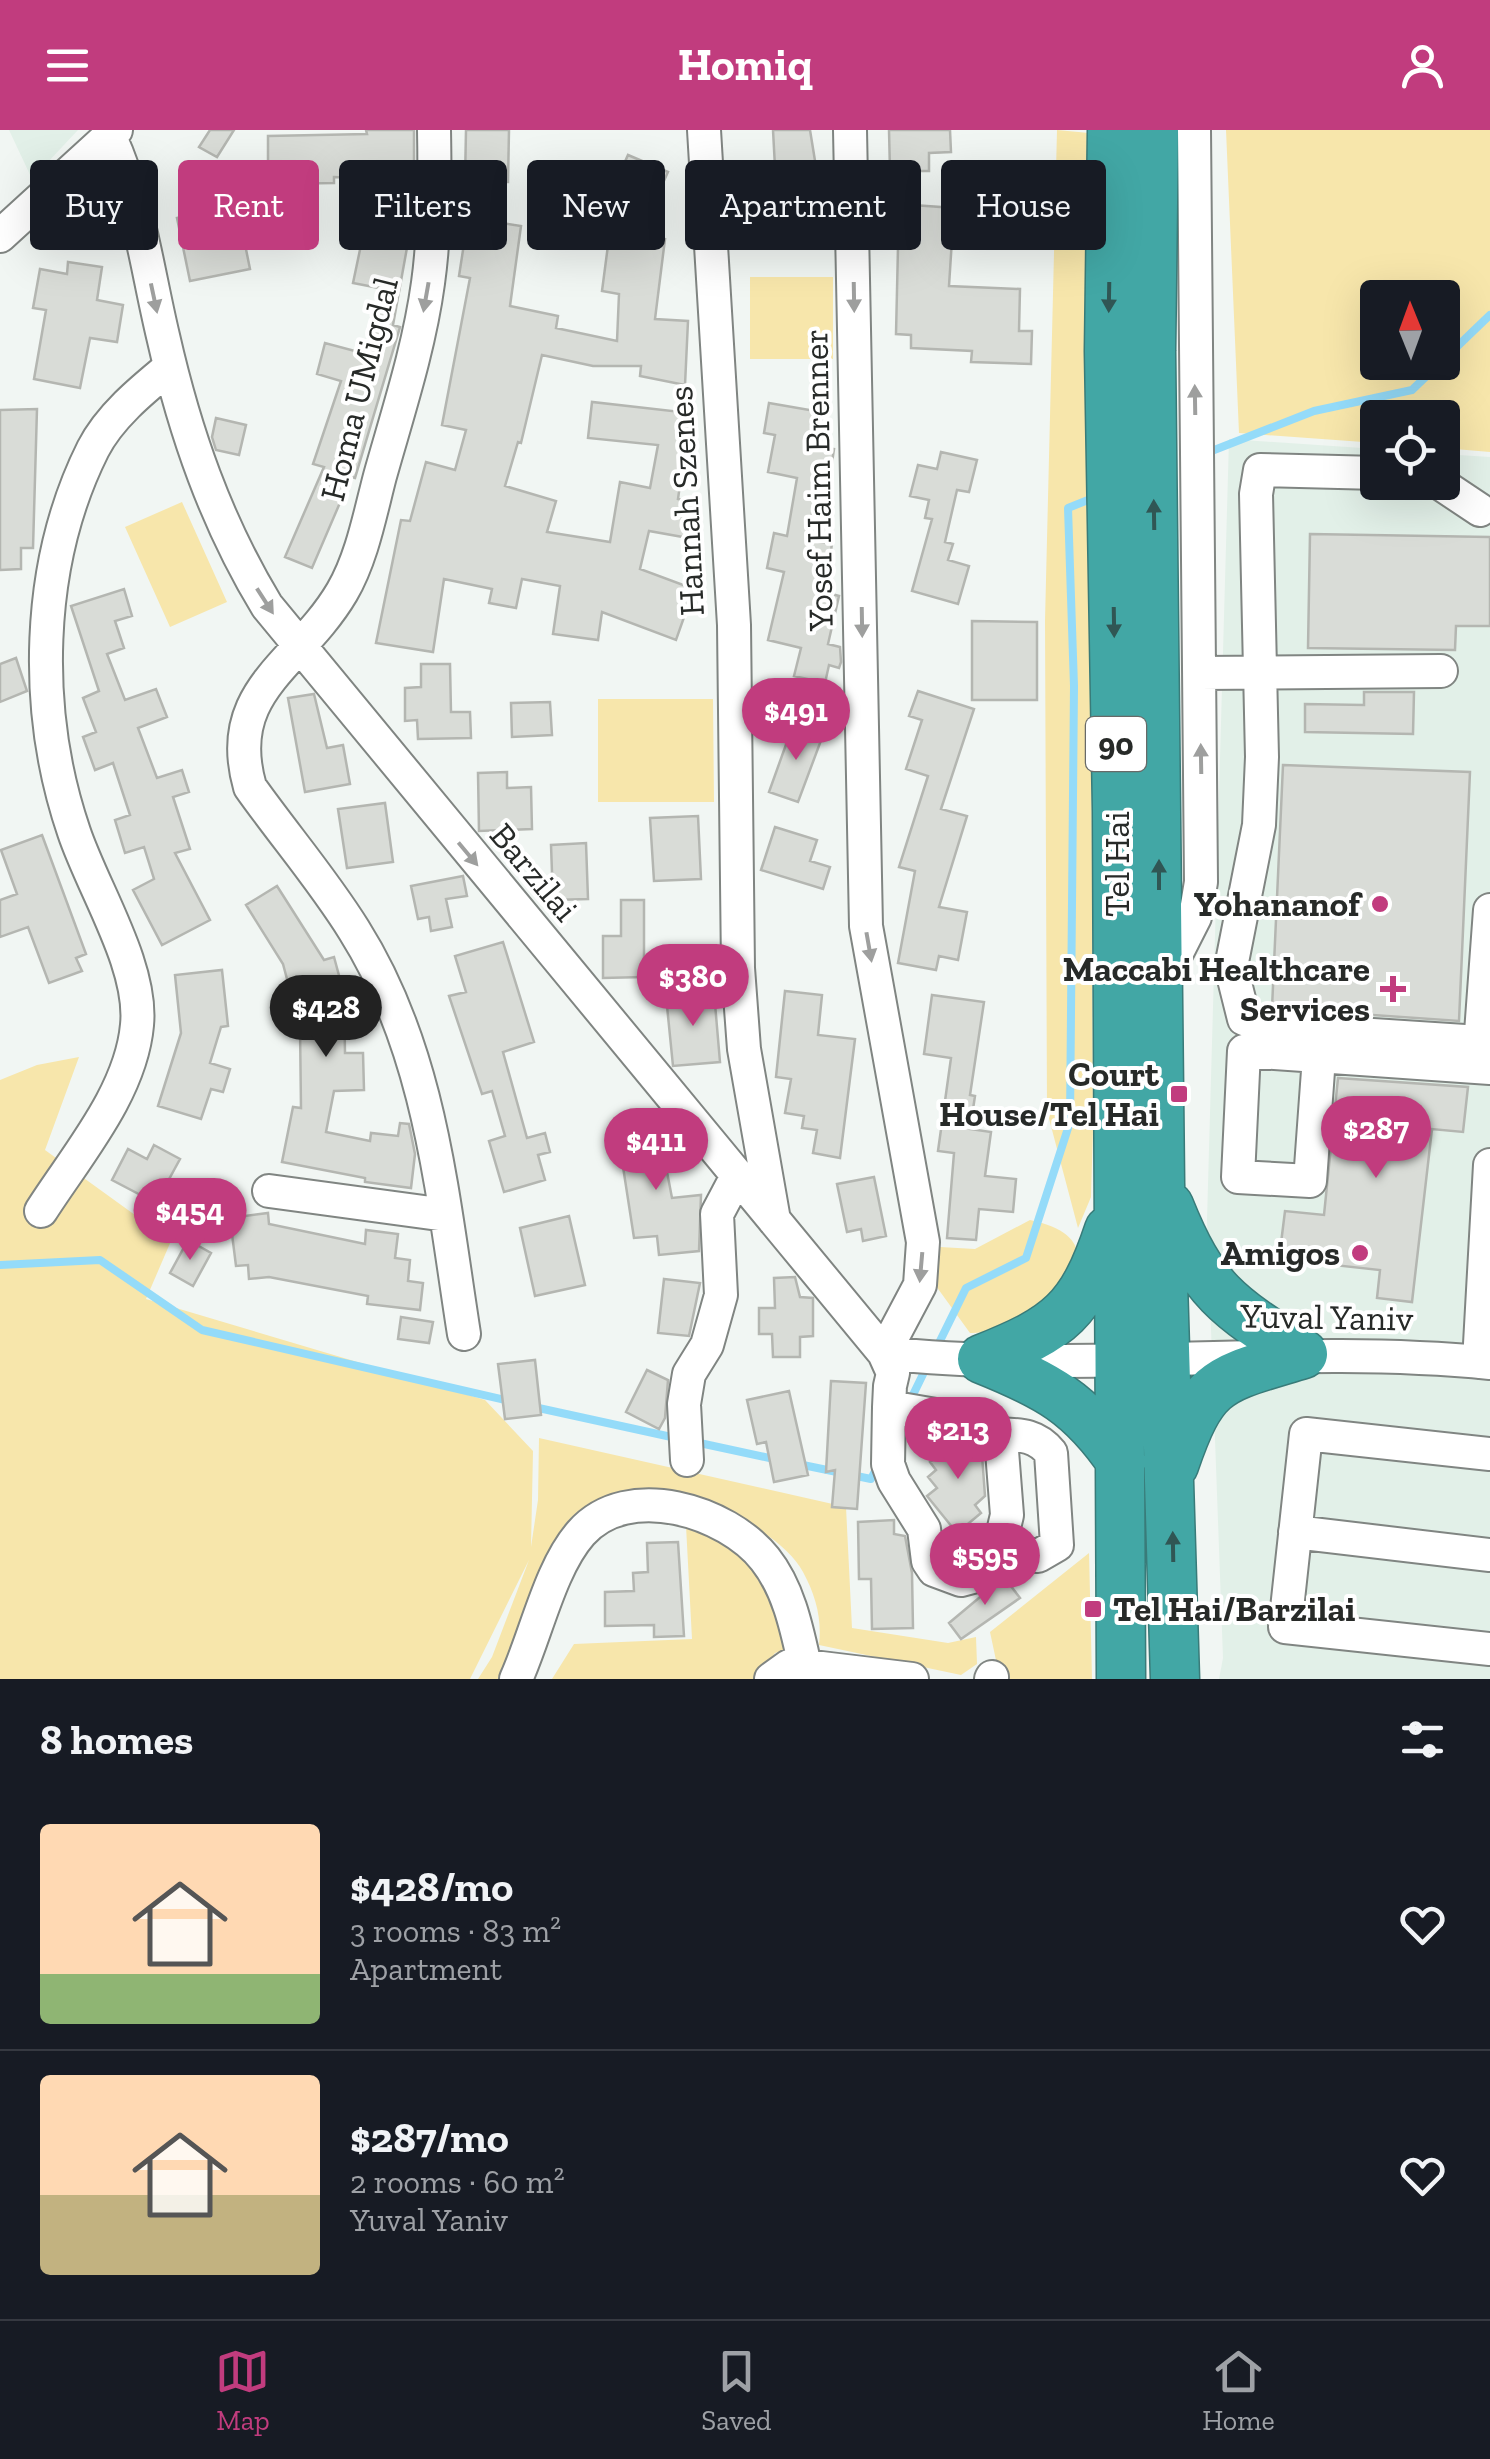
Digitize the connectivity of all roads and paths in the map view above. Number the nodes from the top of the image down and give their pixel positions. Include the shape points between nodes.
1 (434, 130) edge
2 (704, 130) edge
3 (850, 130) edge
4 (1194, 130) edge
5 (1122, 131) edge
6 (113, 134) edge
7 (0, 236) edge
8 (170, 367) junction
9 (1360, 473) edge
10 (1460, 497) edge
11 (1480, 510) dead end
12 (299, 648) junction
13 (1441, 670) dead end
14 (1260, 671) junction
15 (1200, 673) junction
16 (1490, 910) edge
17 (1160, 988) junction
18 (1319, 1057) dead end
19 (1483, 1060) edge
20 (1490, 1165) edge
21 (736, 1178) junction
22 (269, 1191) dead end
23 (1139, 1193) junction
24 (40, 1211) dead end
25 (446, 1215) junction
26 (775, 1225) junction
27 (464, 1334) dead end
28 (884, 1353) junction
29 (1303, 1354) junction
30 (1142, 1357) junction
31 (982, 1359) junction
32 (1484, 1363) edge
33 (890, 1407) junction
34 (996, 1434) junction
35 (1490, 1454) edge
36 (687, 1460) dead end
37 (1121, 1462) junction
38 (1169, 1478) junction
39 (1295, 1532) junction
40 (998, 1553) junction
41 (1490, 1554) edge
42 (1490, 1649) edge
43 (805, 1666) junction
44 (516, 1679) edge
45 (771, 1679) edge
46 (912, 1679) edge
47 (1121, 1679) edge
48 (1175, 1679) edge

1 -> 12 street, Homa UMigdal via 429,280 417,345 360,549 342,592
2 - 26 street, Hannah Szenes via 734,626 740,1000
3 -> 28 street, Yosef Haim Brenner via 866,926 923,1242 920,1286
15 -> 4 street
17 -> 5 highway, Tel Hai / 90 via 1151,352
5 -> 23 highway, Tel Hai / 90 via 1109,351
6 - 7 street
6 -> 8 street, Barzilai via 136,206
8 -> 12 street, Barzilai via 206,487 236,555
8 - 24 street via 121,410 94,447 56,567 46,639 56,775 135,989 138,1025 116,1094
9 - 14 street via 1260,470
10 - 11 street
12 -> 21 street, Barzilai
12 - 25 street, Homa UMigdal via 250,706 242,760 250,787 355,931 406,1034
13 - 14 street
14 - 15 street
14 - 19 street via 1259,824 1231,967 1244,1019 1266,1028
17 -> 15 street via 1196,917
16 - 19 street
17 - 23 highway, Tel Hai / 90
18 - 19 street
20 - 32 street
21 - 26 street, Barzilai
21 - 36 street via 717,1214 721,1295 707,1345 689,1374
22 - 25 street
23 - 29 highway via 1224,1302
23 - 30 highway, Tel Hai / 90
23 - 31 highway via 1078,1301 1030,1340
25 - 27 street, Homa UMigdal
26 - 28 street, Barzilai
28 - 31 street
28 - 33 street via 893,1373
29 - 30 street, Yuval Yaniv
29 - 32 street, Yuval Yaniv
29 - 38 highway via 1210,1388 1192,1414
30 - 31 street
30 - 37 highway, 90
30 - 38 highway, 90
31 - 37 highway via 1059,1393
33 - 34 street via 982,1423
33 - 40 street via 888,1464 924,1529 934,1570 961,1580 976,1576
34 - 40 street via 1007,1515
34 - 40 street via 1025,1435 1051,1453 1057,1545 1038,1556
35 - 39 street via 1306,1434
37 - 47 highway, 90
48 -> 38 highway, 90
39 - 41 street
39 - 42 street via 1285,1627
43 - 44 street via 786,1598 766,1559 735,1530 664,1506 628,1507 599,1517 581,1533
43 - 45 street via 789,1666
43 - 46 street

